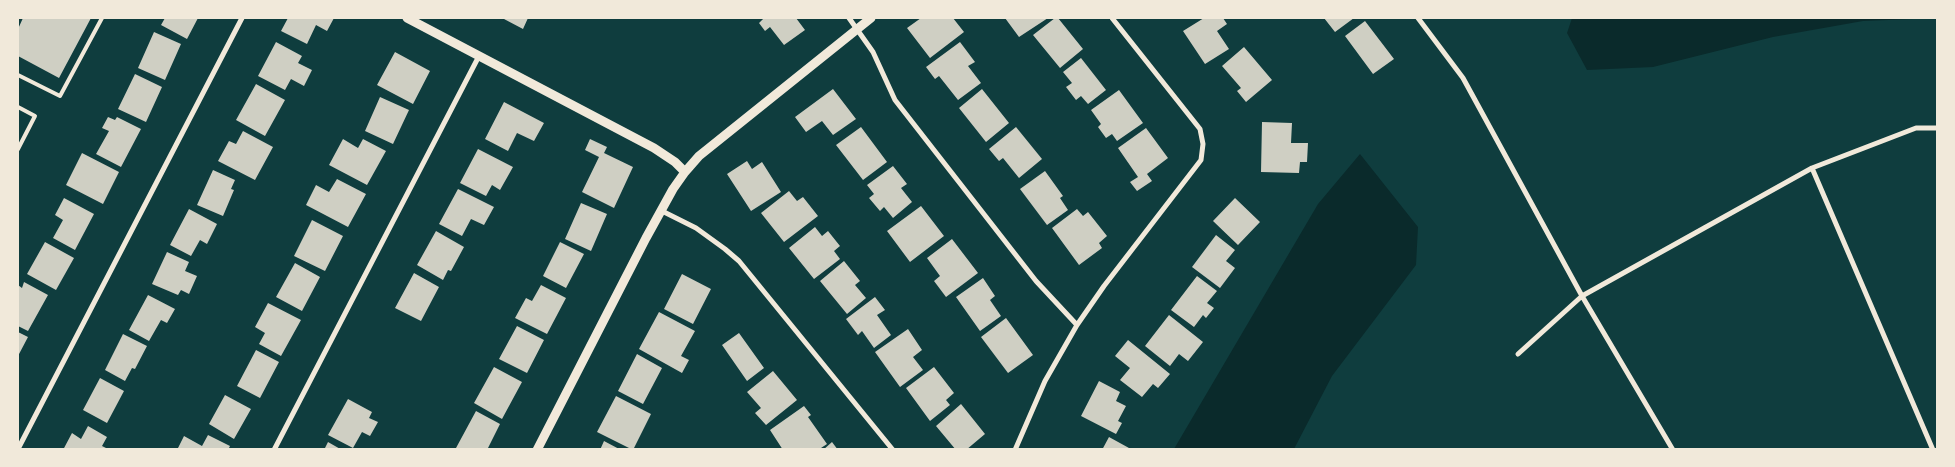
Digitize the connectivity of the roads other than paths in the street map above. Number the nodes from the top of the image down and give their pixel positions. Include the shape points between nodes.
1 (102, 18) edge
2 (242, 18) edge
3 (407, 18) edge
4 (849, 18) edge
5 (871, 18) edge
6 (1112, 18) edge
7 (1418, 18) edge
8 (857, 29) junction
9 (479, 55) junction
10 (18, 75) edge
11 (18, 107) edge
12 (1938, 128) edge
13 (18, 149) edge
14 (1812, 168) junction
15 (685, 172) junction
16 (662, 211) junction
17 (1582, 296) junction
18 (1077, 325) junction
19 (1518, 354) dead end
20 (18, 449) edge
21 (274, 450) edge
22 (537, 450) edge
23 (893, 450) edge
24 (1015, 450) edge
25 (1673, 450) edge
26 (1933, 450) edge

1 - 10 lane via 60,96
2 - 20 street
3 - 9 street
4 - 8 street
5 - 8 street
6 - 18 street via 1200,129 1203,144 1197,166
7 - 17 street via 1463,78
8 - 15 street via 699,156
8 - 18 street via 873,52 895,100 1036,282
9 - 15 street via 654,148
9 - 21 street
11 - 13 lane via 35,116
12 - 14 street via 1916,128
14 - 17 street
14 - 26 street
15 - 16 street
16 - 22 street
16 - 23 street via 696,228 739,261
17 - 19 street
17 - 25 street
18 - 24 street via 1045,381

